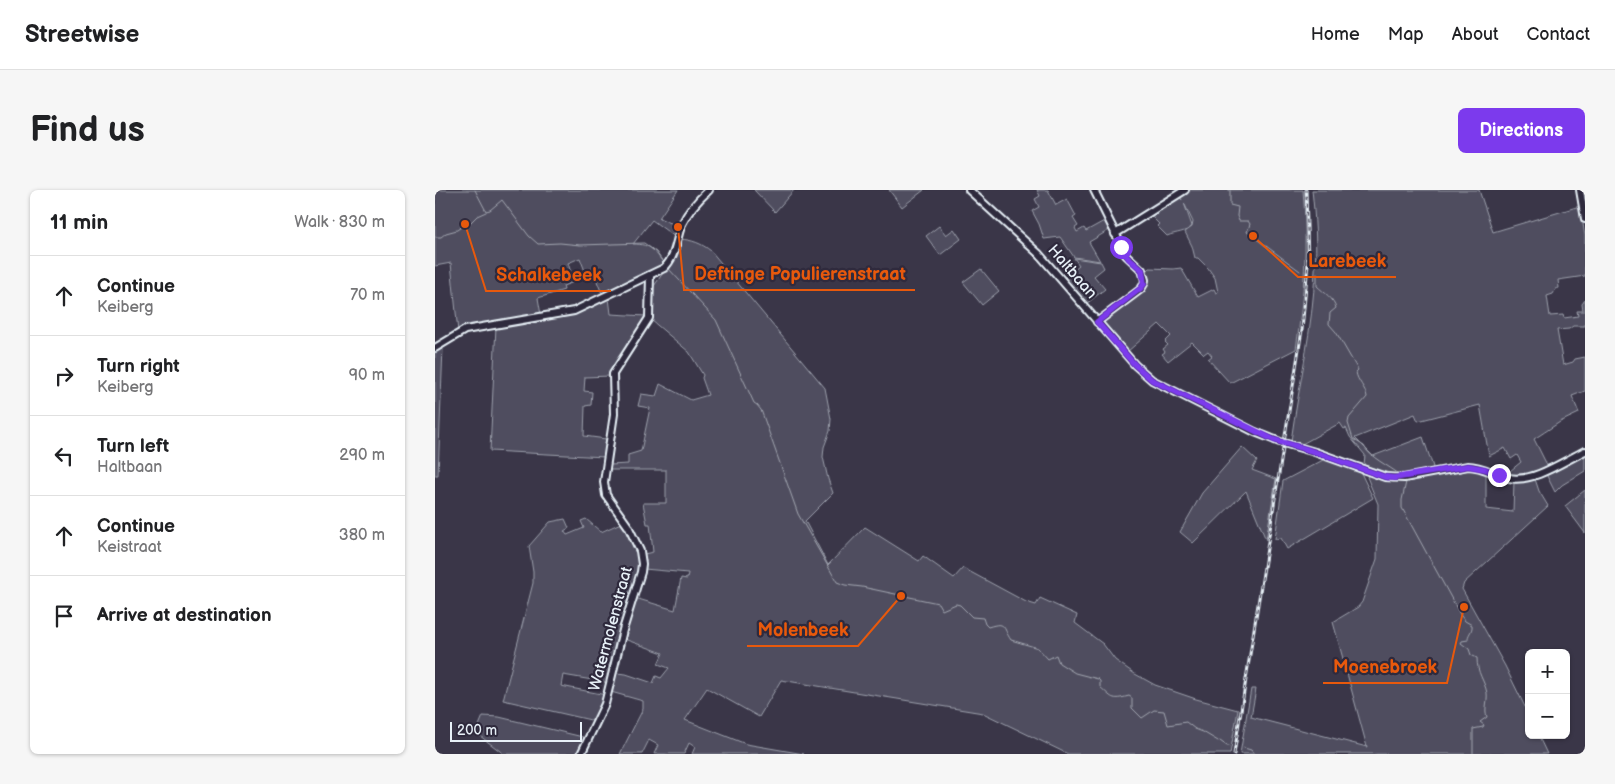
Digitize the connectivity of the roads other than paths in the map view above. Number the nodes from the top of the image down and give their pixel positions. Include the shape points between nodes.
1 (709, 190) edge
2 (969, 190) edge
3 (1093, 190) edge
4 (1580, 190) edge
5 (1181, 192) edge
6 (1585, 219) edge
7 (1115, 234) junction
8 (650, 275) junction
9 (1097, 322) junction
10 (435, 348) edge
11 (1585, 451) edge
12 (581, 754) edge

1 - 8 street via 686,217 669,263
2 - 9 street, Haltbaan via 1039,254
3 - 7 street
4 - 6 street
5 - 7 street
7 - 9 street via 1129,259 1142,270 1144,284
8 - 10 street via 573,310 465,330
8 - 12 street, Watermolenstraat via 649,318 613,374 614,414 604,482 606,495 640,550 641,572 606,700
9 - 11 street, Haltbaan via 1152,380 1255,432 1385,477 1476,466 1513,479 1529,478

